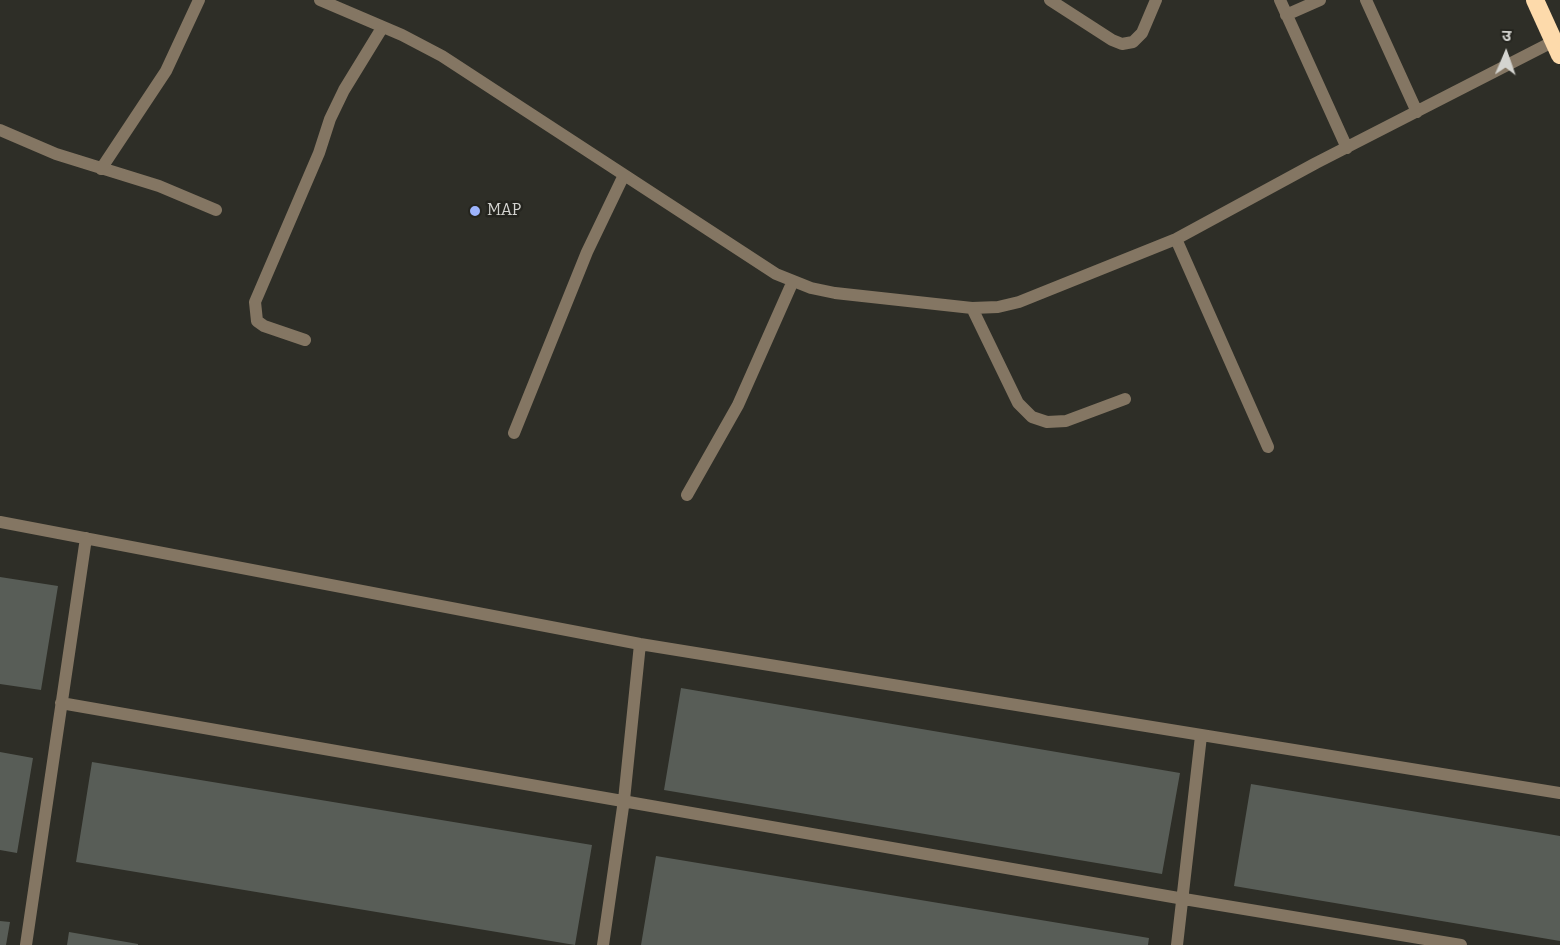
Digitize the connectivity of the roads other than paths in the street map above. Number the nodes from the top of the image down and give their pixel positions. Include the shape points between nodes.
1 (199, 0) edge
2 (320, 0) edge
3 (1050, 0) edge
4 (1156, 0) edge
5 (1280, 0) edge
6 (1320, 0) edge
7 (1366, 0) edge
8 (1535, 0) edge
9 (1286, 15) junction
10 (382, 28) junction
11 (1558, 45) edge
12 (1417, 112) junction
13 (0, 130) edge
14 (1347, 148) junction
15 (101, 169) junction
16 (624, 175) junction
17 (216, 210) dead end
18 (1176, 239) junction
19 (793, 281) junction
20 (972, 308) junction
21 (304, 340) dead end
22 (1125, 399) dead end
23 (514, 434) dead end
24 (1268, 447) dead end
25 (687, 495) dead end
26 (0, 522) edge
27 (86, 538) junction
28 (640, 644) junction
29 (61, 703) junction
30 (1201, 736) junction
31 (1560, 793) edge
32 (624, 800) junction
33 (1184, 899) junction
34 (26, 945) edge
35 (603, 945) edge
36 (1177, 945) edge
37 (1461, 945) edge

1 - 15 street via 166,71
2 - 10 street
3 - 4 street via 1122,44 1133,42 1142,33
5 - 9 street
6 - 9 street
7 - 12 street
8 - 11 highway
9 - 14 street
10 - 16 street via 442,56
10 - 21 street via 330,119 255,302 257,321
11 - 12 street
12 - 14 street
13 - 15 street
14 - 18 street
15 - 17 street via 159,186
16 - 19 street via 776,274
16 - 23 street via 587,252
18 - 20 street via 1019,302
18 - 24 street
19 - 20 street via 835,293
19 - 25 street via 738,405
20 - 22 street via 1018,403 1032,417 1047,422 1066,421
26 - 27 street
27 - 28 street
27 - 29 street
28 - 30 street
28 - 32 street
29 - 32 street
29 - 34 street
30 - 31 street
30 - 33 street
32 - 33 street
32 - 35 street
33 - 36 street
33 - 37 street

